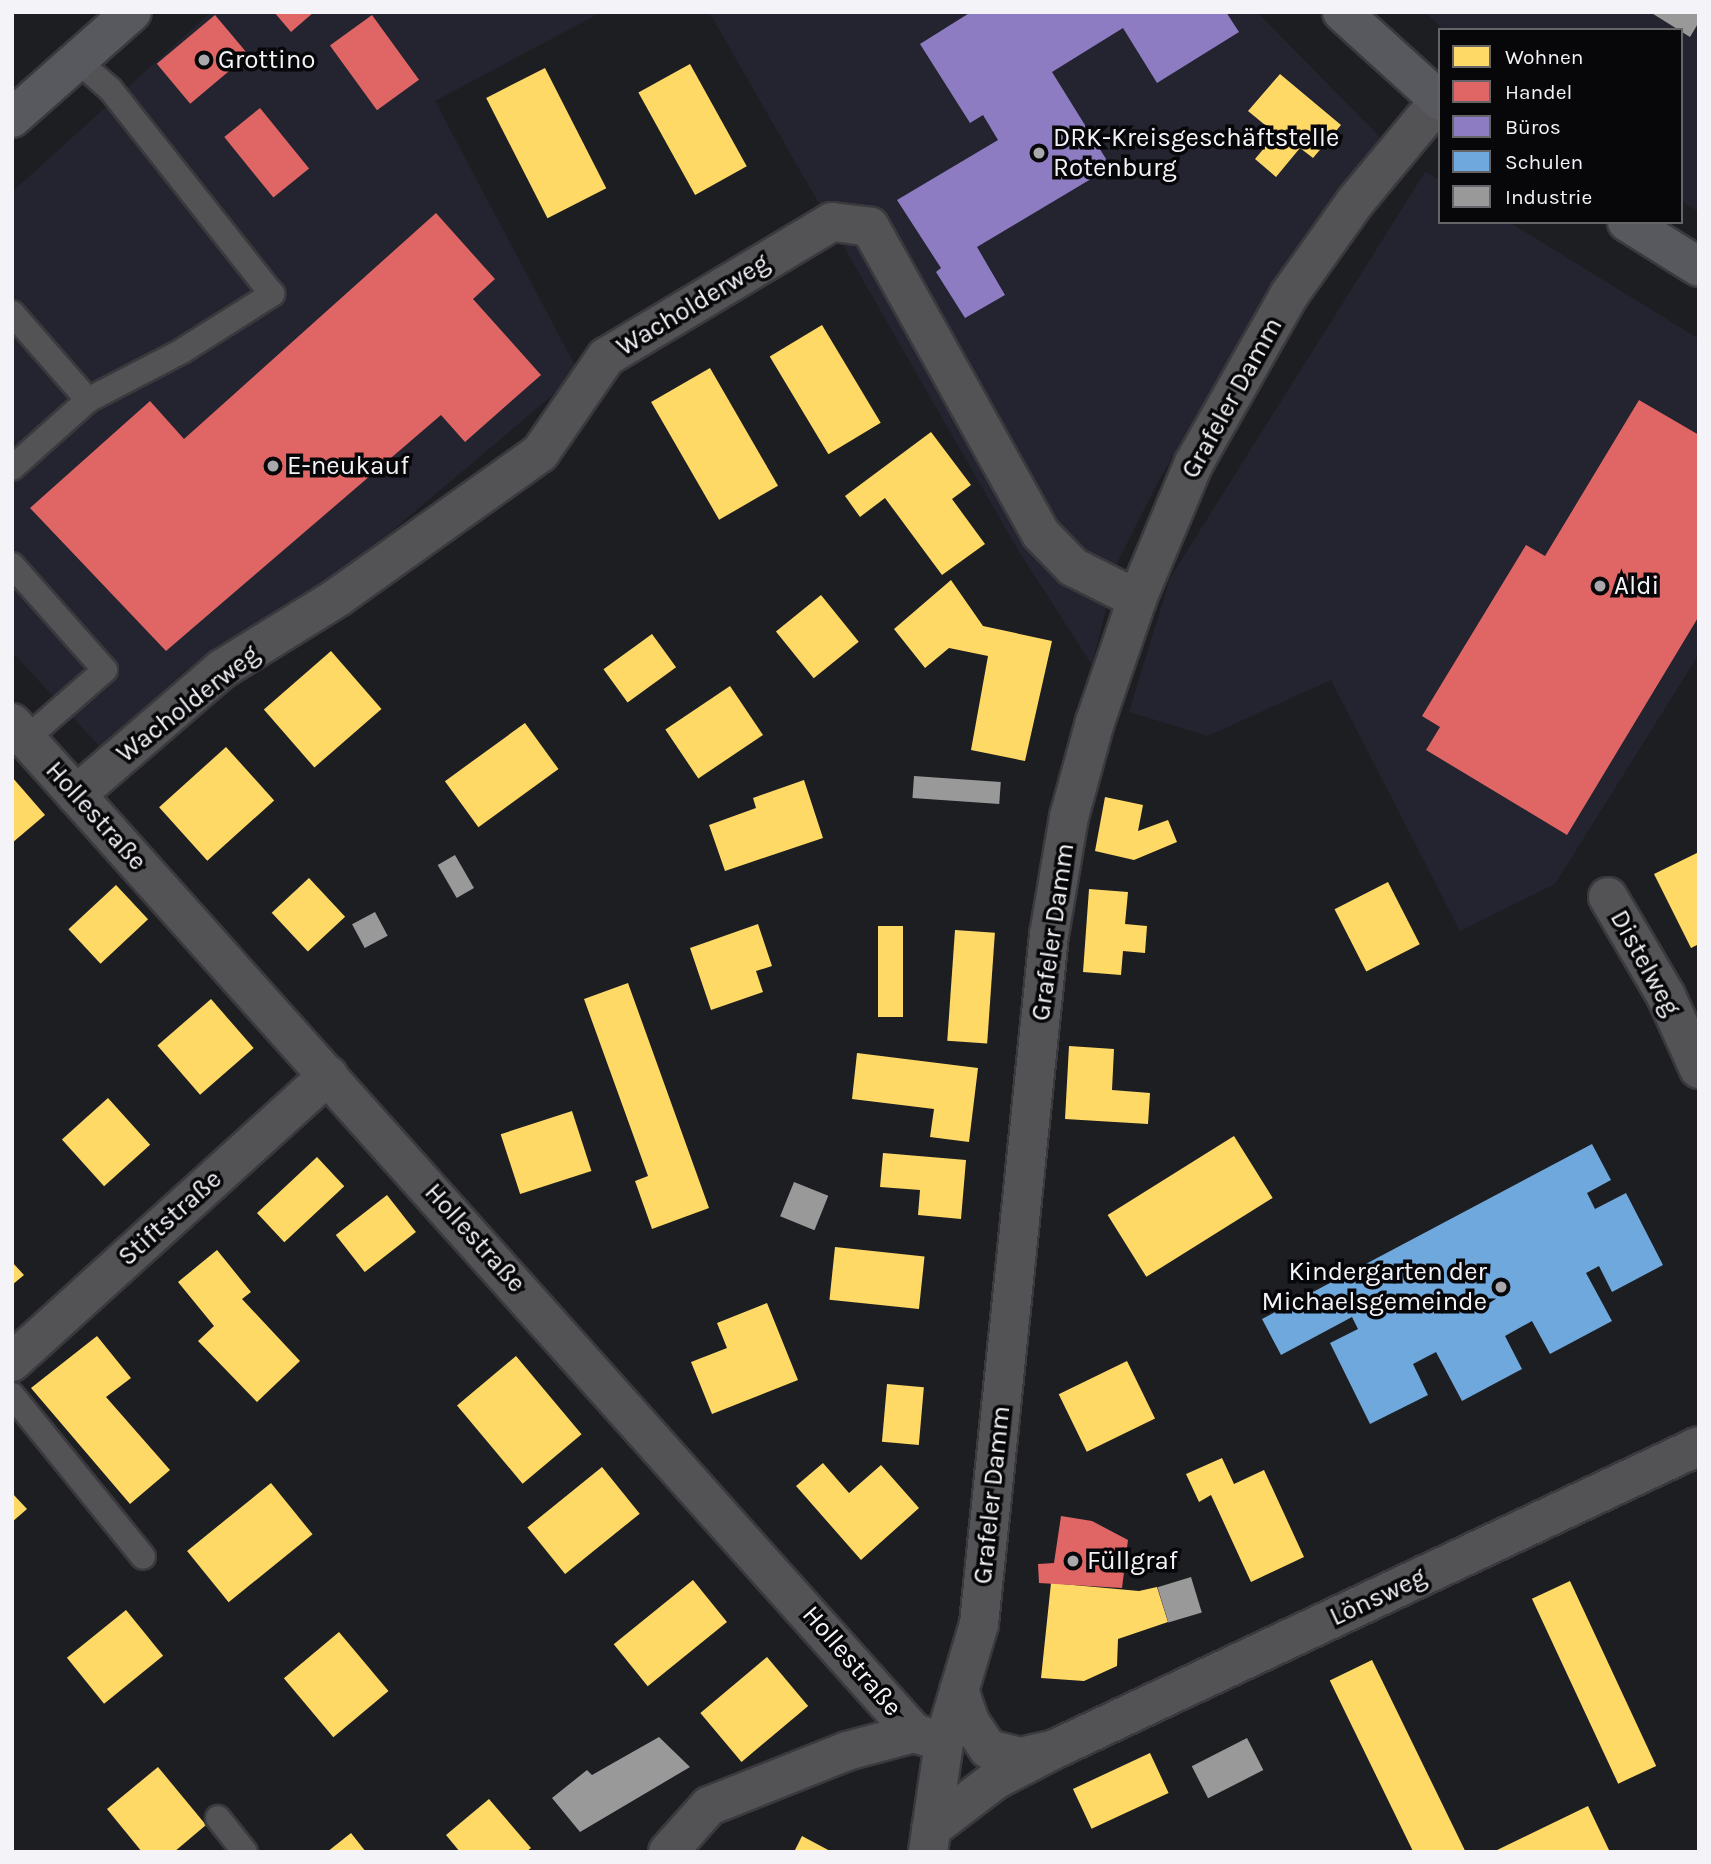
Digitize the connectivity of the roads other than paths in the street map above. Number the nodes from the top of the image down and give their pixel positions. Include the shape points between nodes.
1 (132, 12) edge
2 (1342, 12) edge
3 (78, 61) junction
4 (1438, 99) edge
5 (1438, 103) edge
6 (12, 118) edge
7 (1630, 224) edge
8 (1699, 267) edge
9 (12, 313) edge
10 (88, 400) junction
11 (12, 468) edge
12 (12, 565) edge
13 (1137, 599) junction
14 (19, 731) edge
15 (76, 794) junction
16 (1608, 897) dead end
17 (1699, 1069) edge
18 (328, 1075) junction
19 (12, 1362) edge
20 (12, 1395) edge
21 (1699, 1446) edge
22 (143, 1557) dead end
23 (959, 1690) junction
24 (929, 1737) junction
25 (1057, 1748) junction
26 (218, 1818) dead end
27 (929, 1840) edge
28 (245, 1852) edge
29 (668, 1852) edge

1 - 3 main road
2 - 4 main road
3 - 6 main road
3 - 10 lane via 110,89 272,294 182,351
5 - 13 street, Grafeler Damm via 1355,202 1289,295 1194,463
7 - 8 main road
9 - 10 lane
10 - 11 lane
12 - 14 lane via 105,670
13 - 15 street, Wacholderweg via 1073,567 1041,534 870,227 832,222 606,357 540,453 338,597 222,670
13 - 23 street, Grafeler Damm via 1069,817 1049,935 979,1624
14 - 15 street, Hollestraße
15 - 18 street, Hollestraße
16 - 17 street, Distelweg via 1666,996
18 - 19 street, Stiftstraße
18 - 24 street, Hollestraße
20 - 22 lane
21 - 25 street, Lönsweg
23 - 24 street, Grafeler Damm
23 - 25 street, Lönsweg via 970,1722 988,1749 1020,1757
24 - 27 street, Grafeler Damm
24 - 29 street via 847,1751 709,1806
25 - 27 street, Lönsweg via 995,1780
26 - 28 lane

